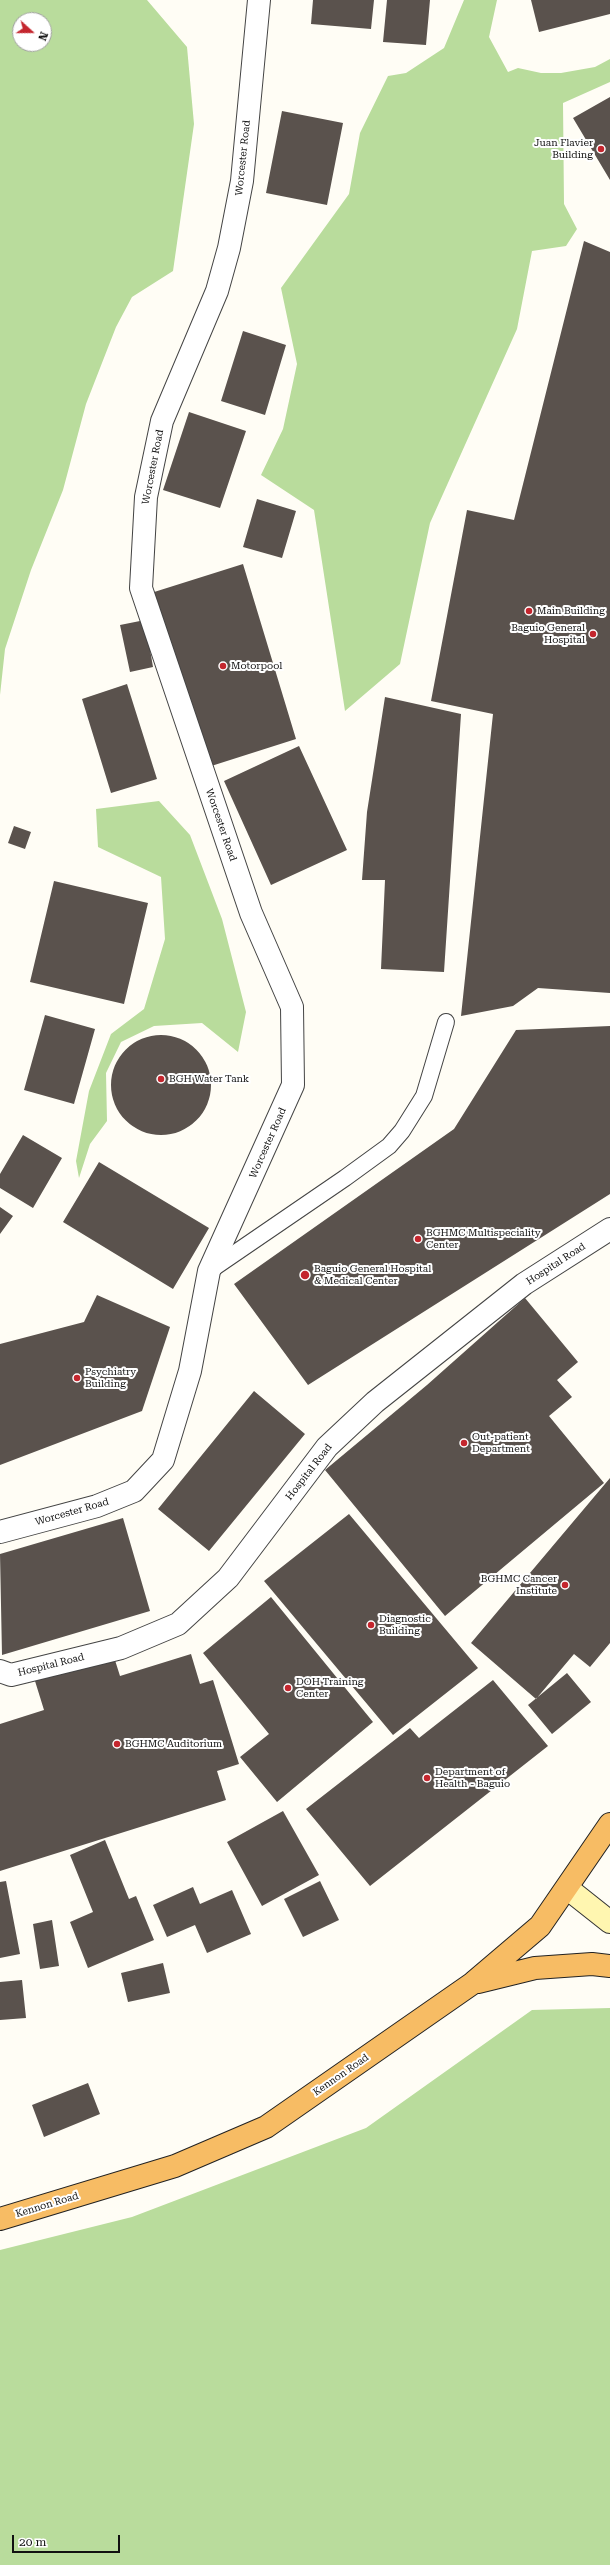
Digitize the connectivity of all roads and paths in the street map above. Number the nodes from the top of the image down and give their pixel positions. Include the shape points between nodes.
1 (259, 0) edge
2 (446, 1022) dead end
3 (610, 1229) edge
4 (209, 1271) junction
5 (0, 1532) edge
6 (0, 1671) edge
7 (610, 1824) edge
8 (567, 1888) junction
9 (610, 1922) edge
10 (610, 1966) edge
11 (473, 1983) junction
12 (0, 2219) edge

1 - 4 street, Worcester Road via 242,181 229,248 217,291 162,421 146,497 141,588 251,913 292,1007 293,1085
2 - 4 lane via 424,1096 402,1131 389,1146
3 - 6 street, Hospital Road via 524,1284 375,1402 327,1447 228,1578 178,1624 121,1648 11,1675
4 - 5 street, Worcester Road via 190,1371 163,1460 134,1491 97,1506
7 - 8 highway, Kennon Road
8 - 9 main road
8 - 11 highway, Kennon Road via 540,1926
10 - 11 highway via 592,1964 535,1968
11 - 12 highway, Kennon Road via 266,2127 175,2166

